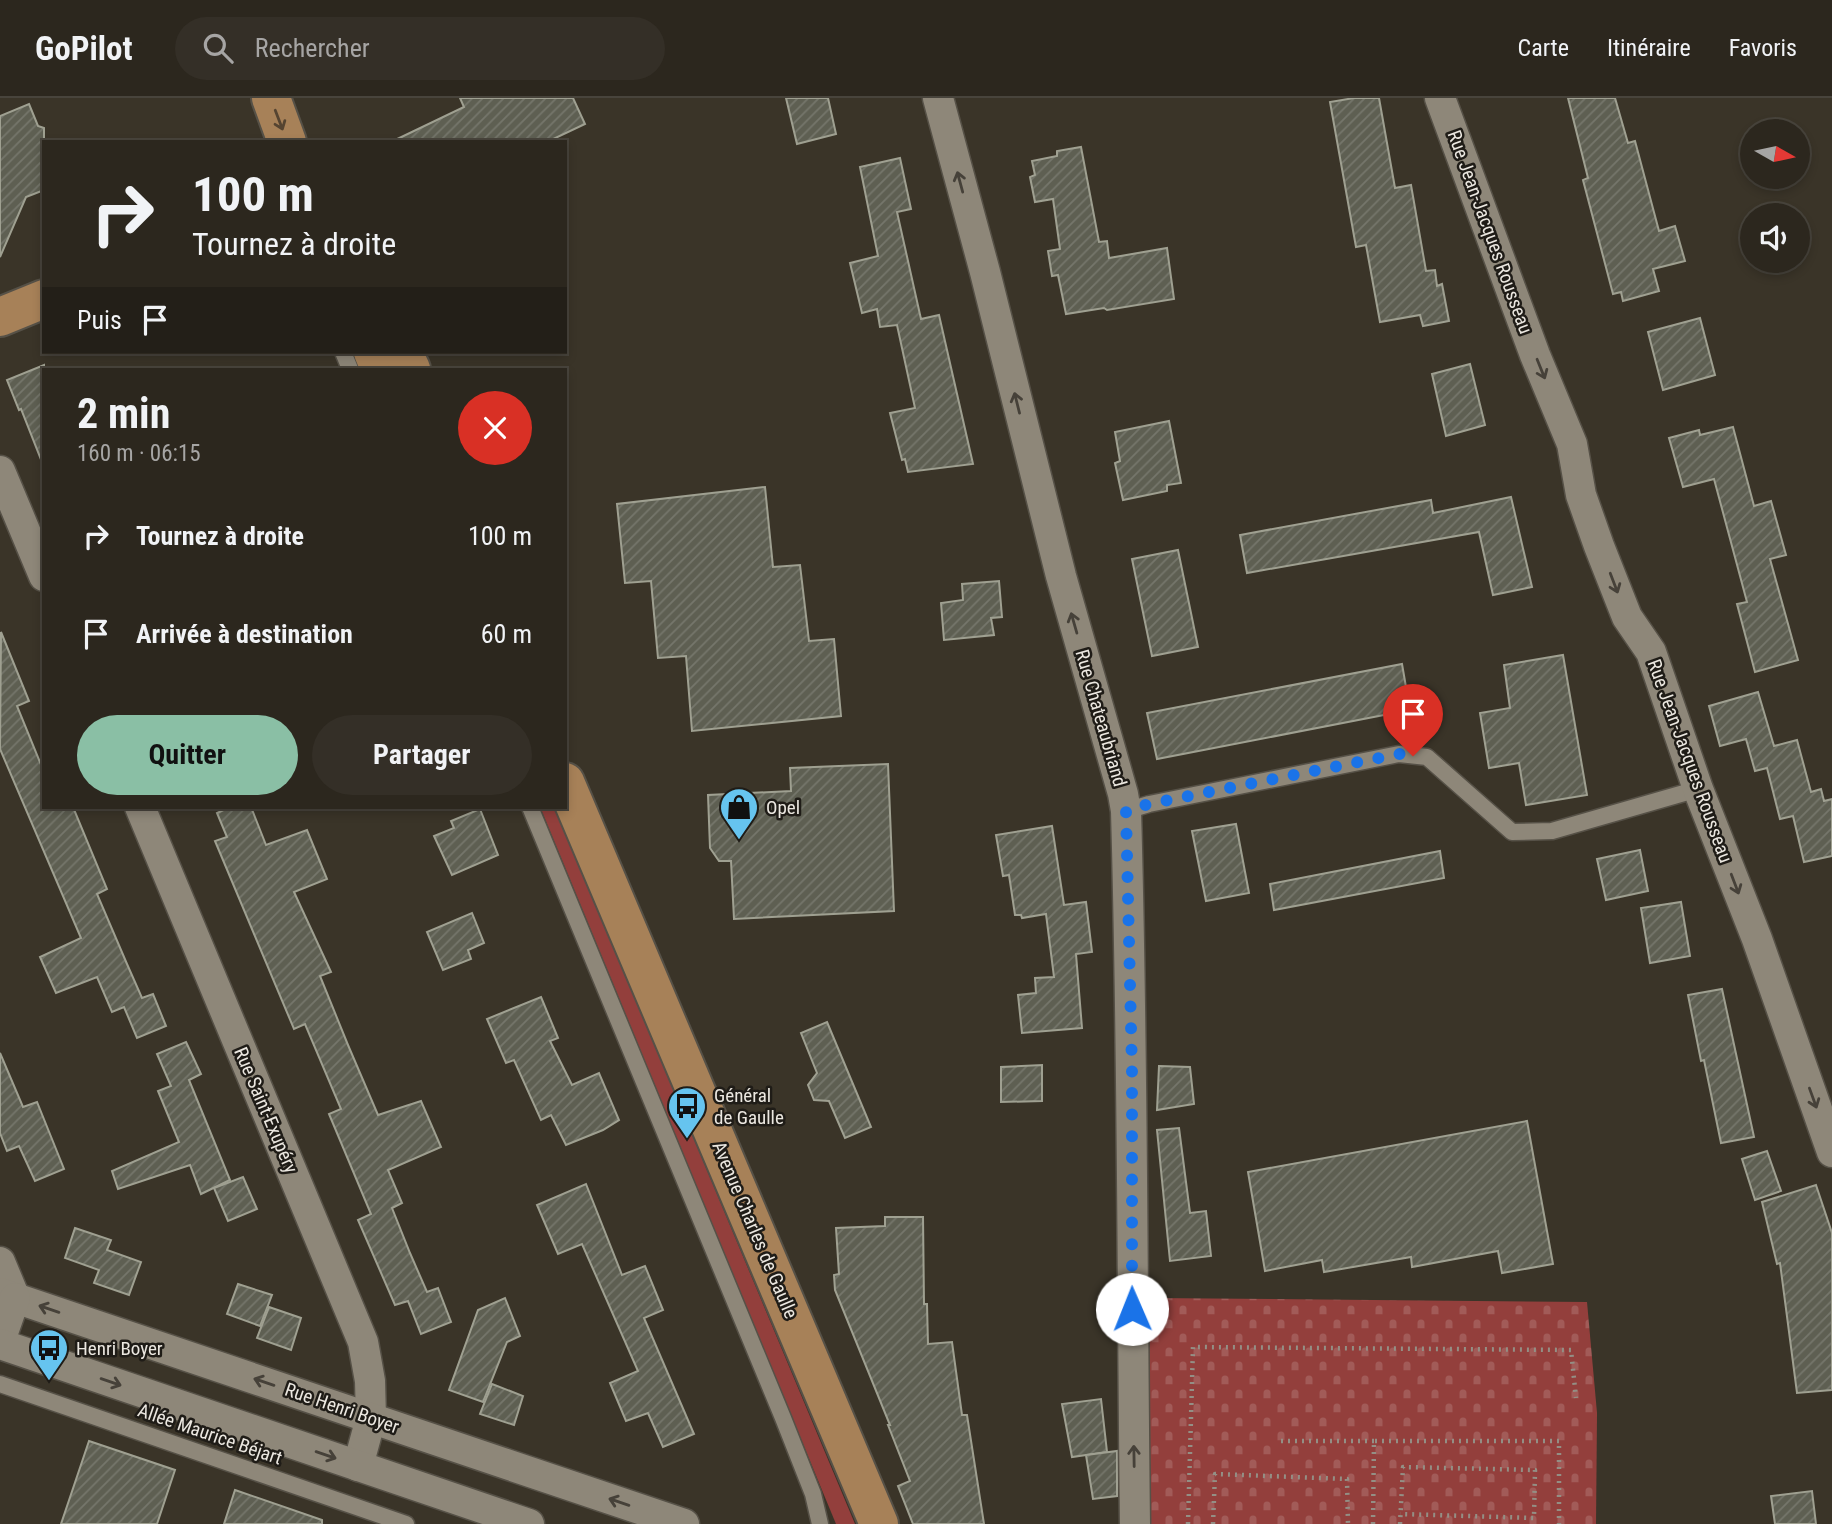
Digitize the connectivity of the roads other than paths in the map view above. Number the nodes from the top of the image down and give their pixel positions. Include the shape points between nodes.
1 (271, 98) edge
2 (298, 98) edge
3 (938, 98) edge
4 (1440, 98) edge
5 (286, 140) edge
6 (312, 140) edge
7 (42, 300) edge
8 (0, 317) edge
9 (0, 471) edge
10 (42, 571) edge
11 (567, 787) edge
12 (1698, 789) junction
13 (141, 809) edge
14 (531, 809) edge
15 (1126, 811) junction
16 (1832, 1152) edge
17 (0, 1262) edge
18 (7, 1295) edge
19 (0, 1343) edge
20 (0, 1384) edge
21 (371, 1418) junction
22 (358, 1466) junction
23 (406, 1524) edge
24 (528, 1524) edge
25 (684, 1524) edge
26 (820, 1524) edge
27 (879, 1524) edge
28 (1135, 1524) edge

1 -> 5 main road
2 - 6 main road
15 -> 3 street, Rue Chateaubriand
4 -> 12 street, Rue Jean-Jacques Rousseau via 1572,444 1581,495 1600,546 1628,617 1651,652
7 - 8 main road
9 - 10 street
11 - 27 main road, Avenue Charles de Gaulle
12 - 15 lane via 1552,831 1512,832 1427,757 1399,754
12 -> 16 street, Rue Jean-Jacques Rousseau
13 - 21 street, Rue Saint-Exupéry via 363,1342
14 - 26 lane via 783,1418
28 -> 15 street, Rue Chateaubriand
17 - 18 street
18 - 19 street
21 -> 18 street, Rue Henri Boyer
19 -> 22 street
20 - 23 lane, Allée Maurice Béjart
21 - 22 street, Rue Saint-Exupéry
25 -> 21 street, Rue Henri Boyer
22 - 24 street

